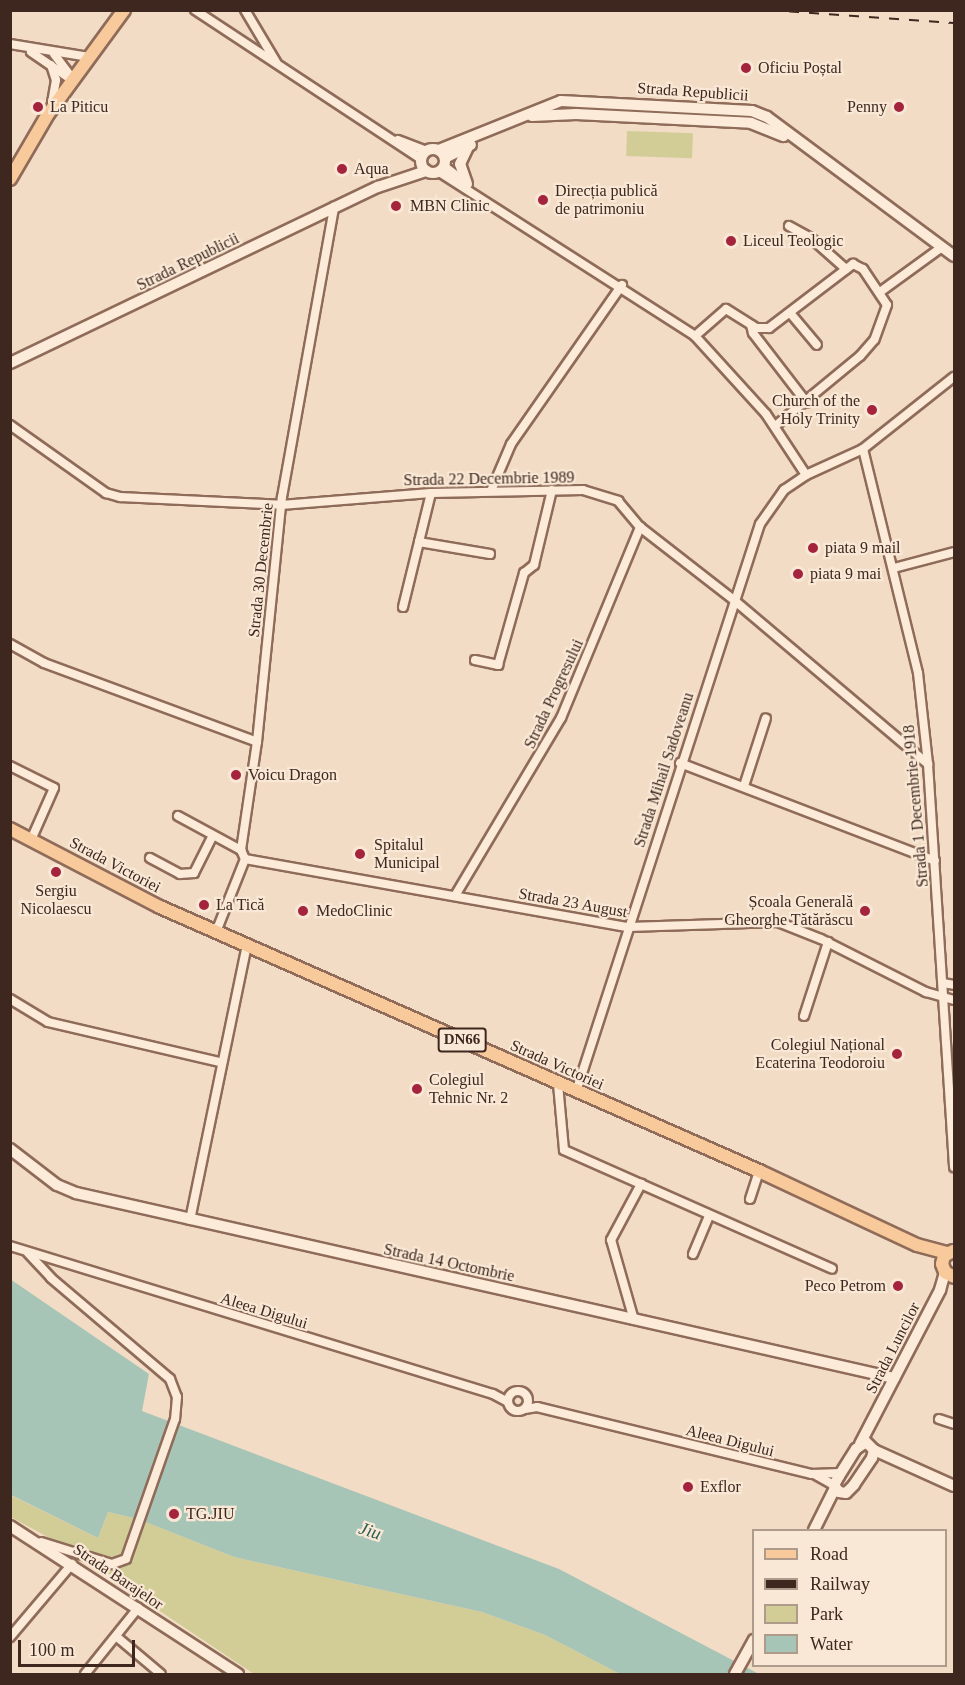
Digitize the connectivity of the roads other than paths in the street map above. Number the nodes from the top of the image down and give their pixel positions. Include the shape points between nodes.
1 (124, 10) edge
2 (195, 10) edge
3 (245, 10) edge
4 (10, 44) edge
5 (28, 50) junction
6 (54, 54) junction
7 (88, 57) junction
8 (50, 64) junction
9 (278, 66) junction
10 (72, 80) junction
11 (577, 101) junction
12 (48, 114) junction
13 (576, 114) junction
14 (526, 117) junction
15 (486, 134) junction
16 (795, 141) junction
17 (468, 147) junction
18 (424, 161) junction
19 (442, 161) junction
20 (10, 179) edge
21 (467, 184) junction
22 (474, 194) junction
23 (334, 207) junction
24 (789, 226) dead end
25 (942, 247) junction
26 (954, 256) edge
27 (846, 269) junction
28 (622, 285) junction
29 (880, 292) junction
30 (791, 314) junction
31 (751, 326) junction
32 (695, 336) junction
33 (817, 345) dead end
34 (10, 363) edge
35 (954, 376) edge
36 (807, 402) junction
37 (10, 425) edge
38 (775, 426) junction
39 (862, 449) junction
40 (806, 475) junction
41 (491, 490) junction
42 (552, 490) junction
43 (431, 493) junction
44 (281, 505) junction
45 (640, 527) junction
46 (419, 542) junction
47 (954, 552) edge
48 (490, 554) dead end
49 (894, 568) junction
50 (735, 601) junction
51 (403, 607) dead end
52 (10, 644) edge
53 (475, 660) dead end
54 (766, 718) dead end
55 (257, 742) junction
56 (680, 763) junction
57 (928, 764) junction
58 (10, 766) edge
59 (744, 786) junction
60 (178, 816) dead end
61 (10, 829) edge
62 (213, 836) junction
63 (31, 840) junction
64 (241, 850) junction
65 (150, 858) dead end
66 (245, 859) junction
67 (935, 861) junction
68 (456, 894) junction
69 (628, 927) junction
70 (216, 932) junction
71 (828, 942) junction
72 (247, 945) junction
73 (943, 983) junction
74 (954, 985) edge
75 (944, 998) junction
76 (10, 999) edge
77 (954, 1000) edge
78 (804, 1016) dead end
79 (220, 1062) junction
80 (558, 1084) junction
81 (576, 1092) junction
82 (952, 1116) edge
83 (10, 1149) edge
84 (954, 1167) edge
85 (759, 1171) junction
86 (641, 1184) junction
87 (750, 1199) dead end
88 (709, 1216) junction
89 (190, 1220) junction
90 (10, 1246) edge
91 (28, 1252) junction
92 (693, 1254) dead end
93 (951, 1261) edge
94 (832, 1269) dead end
95 (634, 1320) junction
96 (894, 1378) junction
97 (512, 1392) junction
98 (493, 1394) junction
99 (526, 1394) junction
100 (508, 1402) junction
101 (537, 1407) junction
102 (525, 1409) junction
103 (939, 1419) dead end
104 (954, 1424) edge
105 (868, 1446) junction
106 (895, 1459) junction
107 (867, 1466) junction
108 (841, 1473) junction
109 (812, 1474) junction
110 (835, 1486) junction
111 (954, 1486) edge
112 (846, 1493) junction
113 (824, 1514) junction
114 (10, 1526) edge
115 (815, 1529) edge
116 (36, 1541) junction
117 (72, 1564) junction
118 (138, 1608) junction
119 (10, 1637) edge
120 (117, 1637) junction
121 (752, 1643) edge
122 (85, 1674) edge
123 (161, 1674) edge
124 (238, 1674) edge
125 (735, 1674) edge

1 - 7 main road
2 - 9 street
3 - 9 street
4 - 5 street
5 - 6 street
5 - 8 street
6 - 7 street
6 - 10 street
7 - 10 main road
8 - 10 street
8 - 12 street via 56,80
9 - 18 street
10 - 12 main road
11 - 13 main road
11 - 14 main road, Strada Republicii via 552,104
11 - 16 main road, Strada Republicii via 752,111 767,117
12 - 20 main road
13 - 14 main road, Strada Republicii
13 - 16 main road, Strada Republicii via 751,123
14 - 15 main road, Strada Republicii
15 - 17 main road, Strada Republicii
15 - 19 main road, Strada Republicii
16 - 25 main road
17 - 19 main road, Strada Republicii
17 - 21 main road via 460,164
18 - 19 main road, Strada Republicii
18 - 19 main road, Strada Republicii
18 - 23 main road, Strada Republicii
19 - 21 street
19 - 22 street
21 - 22 street
22 - 28 street
23 - 34 main road, Strada Republicii
23 - 44 street, Strada 30 Decembrie
24 - 27 street via 811,238
25 - 26 main road
25 - 29 street
27 - 29 street via 853,264 860,266
27 - 30 street
28 - 32 street
28 - 41 street via 511,444
29 - 36 street via 887,313 869,348
30 - 31 street via 769,328
30 - 33 street
31 - 32 street via 726,309
31 - 36 street
32 - 38 street
35 - 39 street
36 - 38 street
37 - 44 street, Strada 22 Decembrie 1989 via 112,496
38 - 40 street
39 - 40 street
39 - 49 street, Strada 1 Decembrie 1918
40 - 50 street, Strada Mihail Sadoveanu via 779,494 760,524
41 - 42 street, Strada 22 Decembrie 1989
41 - 43 street, Strada 22 Decembrie 1989
42 - 45 street, Strada 22 Decembrie 1989 via 583,490 618,501
42 - 53 street via 534,566 524,573 498,665
43 - 44 street, Strada 22 Decembrie 1989
43 - 46 street
44 - 55 street, Strada 30 Decembrie
45 - 50 street, Strada 22 Decembrie 1989
45 - 68 street, Strada Progresului via 561,718
46 - 48 street
46 - 51 street
47 - 49 street
49 - 57 street, Strada 1 Decembrie 1918 via 918,672
50 - 56 street, Strada Mihail Sadoveanu
50 - 57 street, Strada 22 Decembrie 1989
52 - 55 street via 44,663
54 - 59 street
55 - 64 street, Strada 30 Decembrie
56 - 59 street
56 - 69 street, Strada Mihail Sadoveanu
57 - 67 street, Strada 1 Decembrie 1918
58 - 63 street via 54,788
59 - 67 street
60 - 62 street
61 - 63 main road, Strada Victoriei / DN66
62 - 64 street
62 - 65 street via 194,873 180,874
63 - 70 main road, Strada Victoriei / DN66 via 146,901
64 - 66 street
66 - 68 street, Strada 23 August
66 - 70 street
67 - 73 street, Strada 1 Decembrie 1918
68 - 69 street, Strada 23 August
69 - 71 street, Strada 23 August via 770,921
69 - 81 street, Strada Mihail Sadoveanu
70 - 72 main road, Strada Victoriei / DN66
71 - 75 street, Strada 23 August
71 - 78 street
72 - 79 street
72 - 80 main road, Strada Victoriei / DN66
73 - 74 street
73 - 75 street, Strada 1 Decembrie 1918
75 - 77 street, Strada 23 August
75 - 82 street, Strada 1 Decembrie 1918
76 - 79 street via 48,1022
79 - 89 street
80 - 81 main road, Strada Victoriei / DN66
80 - 86 street via 564,1150
81 - 85 main road, Strada Victoriei / DN66
82 - 84 street, Strada 1 Decembrie 1918
83 - 89 main road, Strada 14 Octombrie via 66,1190
85 - 87 street
85 - 93 main road, Strada Victoriei / DN66
86 - 88 street
86 - 95 street via 611,1240
88 - 92 street
88 - 94 street
89 - 95 main road, Strada 14 Octombrie
90 - 91 street, Aleea Digului
91 - 98 street, Aleea Digului
91 - 116 street via 51,1278 177,1389 175,1419 126,1559 120,1564
93 - 96 main road, Strada Luncilor
95 - 96 main road, Strada 14 Octombrie
96 - 105 main road, Strada Luncilor via 873,1420
97 - 98 street, Aleea Digului
97 - 99 street, Aleea Digului
97 - 100 street
98 - 100 street, Aleea Digului
99 - 101 street
99 - 102 street
100 - 102 street, Aleea Digului via 514,1410
101 - 102 street, Aleea Digului
101 - 109 street, Aleea Digului
103 - 104 street
105 - 106 main road
105 - 107 main road
105 - 108 main road
106 - 107 main road
106 - 111 main road
107 - 112 main road
108 - 109 street, Aleea Digului
108 - 110 main road
109 - 110 street, Aleea Digului
110 - 112 main road
110 - 113 main road
112 - 113 main road
113 - 115 main road
114 - 116 main road, Strada Barajelor
116 - 117 main road, Strada Barajelor
117 - 118 main road, Strada Barajelor
117 - 119 street
118 - 120 street
118 - 124 main road, Strada Barajelor
120 - 122 street
120 - 123 street
121 - 125 main road

